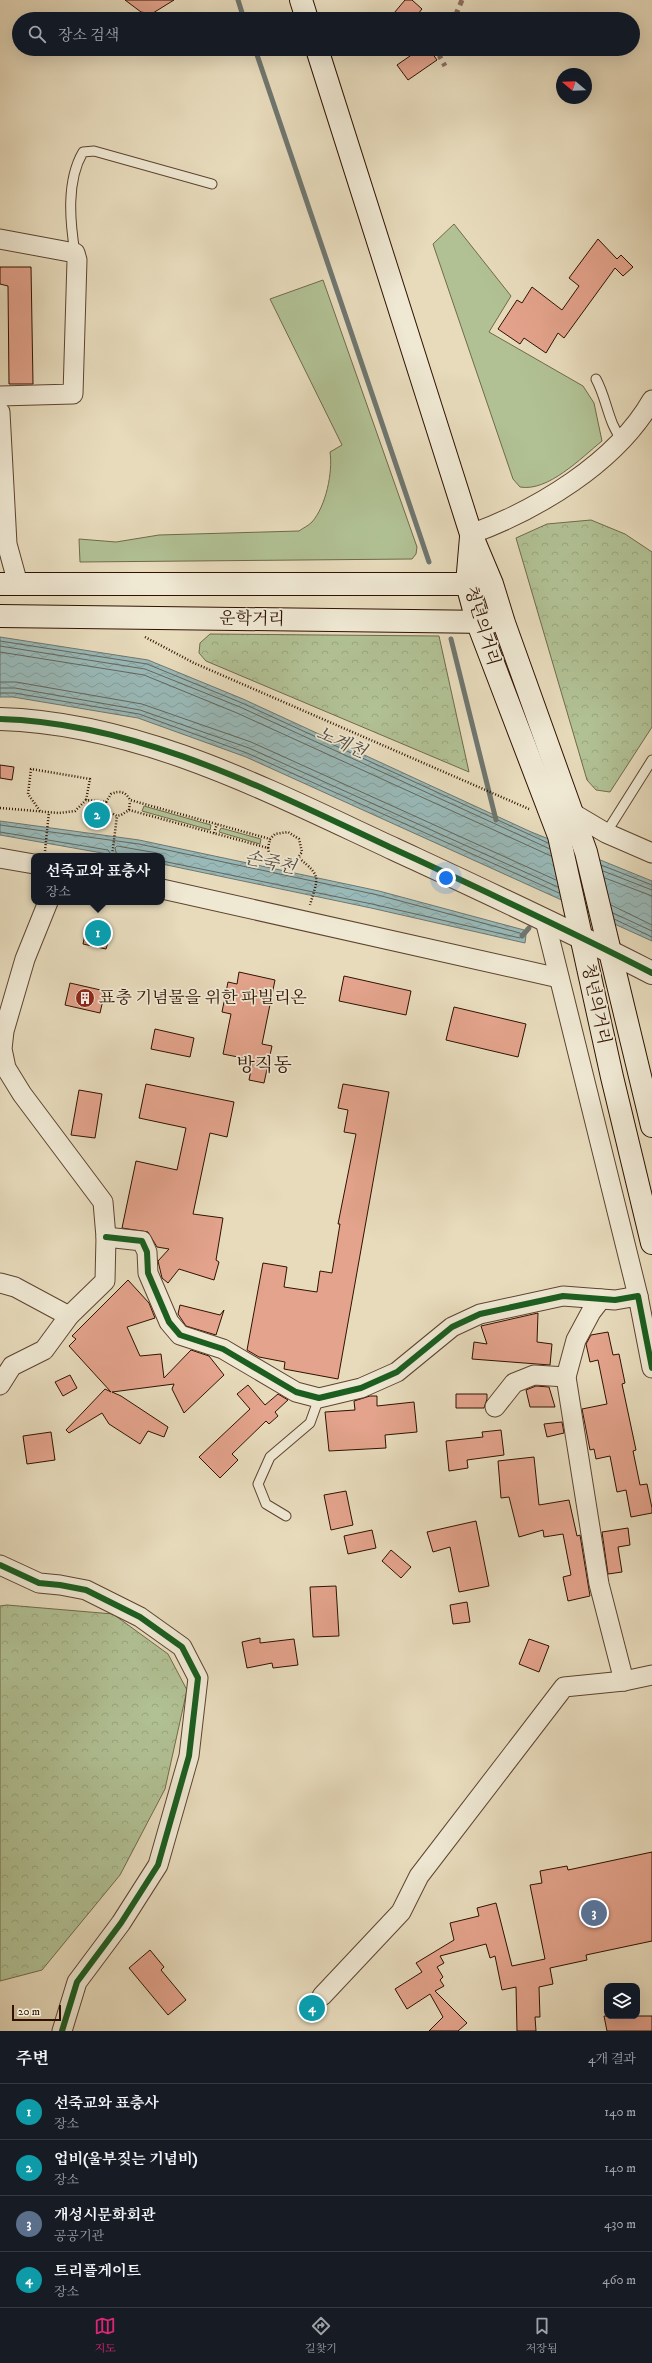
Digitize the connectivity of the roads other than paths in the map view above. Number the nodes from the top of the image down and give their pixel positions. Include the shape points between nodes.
1 (301, 0) edge
2 (305, 12) edge
3 (319, 56) edge
4 (212, 184) dead end
5 (0, 239) edge
6 (75, 253) junction
7 (596, 379) dead end
8 (0, 396) edge
9 (652, 400) edge
10 (0, 412) edge
11 (622, 440) junction
12 (471, 534) junction
13 (9, 584) edge
14 (467, 584) junction
15 (492, 584) junction
16 (0, 616) edge
17 (476, 621) junction
18 (504, 623) junction
19 (0, 719) edge
20 (652, 760) edge
21 (574, 814) junction
22 (606, 833) junction
23 (652, 853) edge
24 (0, 858) edge
25 (31, 863) edge
26 (165, 890) edge
27 (47, 905) edge
28 (545, 920) junction
29 (582, 938) junction
30 (610, 951) junction
31 (652, 973) edge
32 (559, 978) junction
33 (652, 1126) edge
34 (106, 1237) junction
35 (652, 1243) edge
36 (0, 1283) edge
37 (638, 1296) junction
38 (601, 1299) junction
39 (70, 1316) junction
40 (652, 1368) edge
41 (566, 1376) junction
42 (0, 1385) edge
43 (319, 1398) junction
44 (496, 1407) dead end
45 (286, 1516) dead end
46 (0, 1565) edge
47 (652, 1675) edge
48 (624, 1680) junction
49 (322, 1996) dead end
50 (62, 2031) edge

1 - 2 main road
3 - 12 main road
4 - 6 lane via 94,151 83,152 78,162 72,194 71,228
5 - 6 street
6 - 8 street via 77,260 73,394
7 - 11 lane via 605,394 613,429
9 - 11 street
10 - 13 street
11 - 12 street via 599,461 551,495 507,521
12 - 14 main road, 청년의거리
12 - 15 main road, 청년의거리
13 - 14 main road, 운학거리
14 - 15 main road, 운학거리
14 - 17 main road, 청년의거리
15 - 18 main road, 청년의거리
16 - 17 main road, 운학거리
17 - 18 main road, 운학거리
17 - 29 main road, 청년의거리 via 556,828
18 - 21 main road, 청년의거리
19 - 28 main road via 62,724 122,736 191,760 292,801
20 - 22 lane
21 - 22 street
21 - 30 main road, 청년의거리
22 - 23 street
24 - 25 street
26 - 32 street
27 - 34 street via 25,960 4,1031 2,1049 6,1068 22,1094 103,1202
28 - 29 main road
28 - 32 street
29 - 30 main road
29 - 35 main road, 청년의거리
30 - 31 main road
30 - 33 main road, 청년의거리
32 - 37 street
34 - 39 street via 105,1281
34 - 43 street via 142,1241 147,1252 148,1273 169,1322 180,1335 223,1349 296,1392
36 - 39 street via 15,1287
37 - 38 street via 615,1300
37 - 40 street
38 - 41 street via 576,1340
38 - 43 street via 563,1296 480,1314 452,1327 397,1372 361,1388
39 - 42 street via 44,1350 12,1366
41 - 44 street via 534,1375 514,1383
41 - 48 street via 599,1584
43 - 45 lane via 310,1424 270,1457 258,1484 266,1504
46 - 50 street via 39,1583 60,1584 86,1590 140,1617 182,1647 198,1678 189,1756 158,1865 121,1923 76,1982
47 - 48 street
48 - 49 street via 564,1686 419,1876 401,1912

